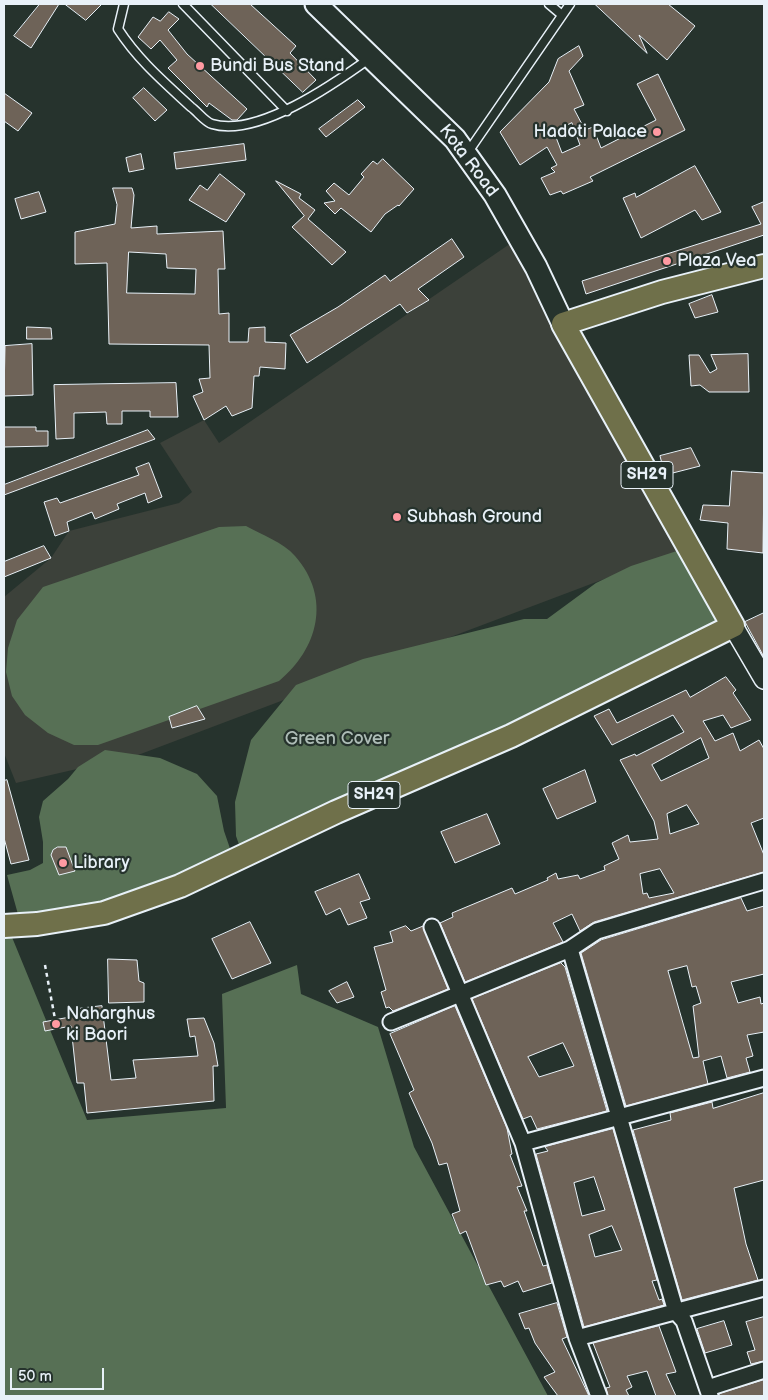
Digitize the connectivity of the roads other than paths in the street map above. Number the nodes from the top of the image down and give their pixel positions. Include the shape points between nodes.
1 (124, 4) edge
2 (183, 4) edge
3 (316, 4) edge
4 (550, 4) edge
5 (570, 4) edge
6 (562, 15) junction
7 (372, 57) junction
8 (287, 111) junction
9 (467, 155) junction
10 (764, 266) edge
11 (563, 324) junction
12 (733, 626) junction
13 (764, 679) edge
14 (764, 881) edge
15 (4, 926) edge
16 (432, 927) dead end
17 (570, 949) junction
18 (458, 994) junction
19 (391, 1022) dead end
20 (764, 1078) edge
21 (620, 1116) junction
22 (523, 1143) junction
23 (764, 1288) edge
24 (676, 1312) junction
25 (578, 1338) junction
26 (764, 1370) edge
27 (709, 1392) edge
28 (598, 1396) edge

1 - 8 lane via 118,29 131,49 210,124 238,125
2 - 8 lane
3 - 7 main road, Kota Road
4 - 6 lane
5 - 6 lane
6 - 9 lane
7 - 8 lane
7 - 9 main road, Kota Road via 455,138
9 - 11 main road, Kota Road via 496,195
10 - 11 main road via 662,292
11 - 12 main road, SH29
12 - 13 street
12 - 15 main road, SH29 via 512,736 336,812 180,886 104,913
14 - 17 street via 598,931
16 - 18 street
17 - 18 street
17 - 21 street
18 - 19 street
18 - 22 street
20 - 21 street
21 - 22 street
21 - 24 street
22 - 25 street
23 - 24 street
24 - 25 street
24 - 27 street via 684,1321
25 - 28 street
26 - 27 street

